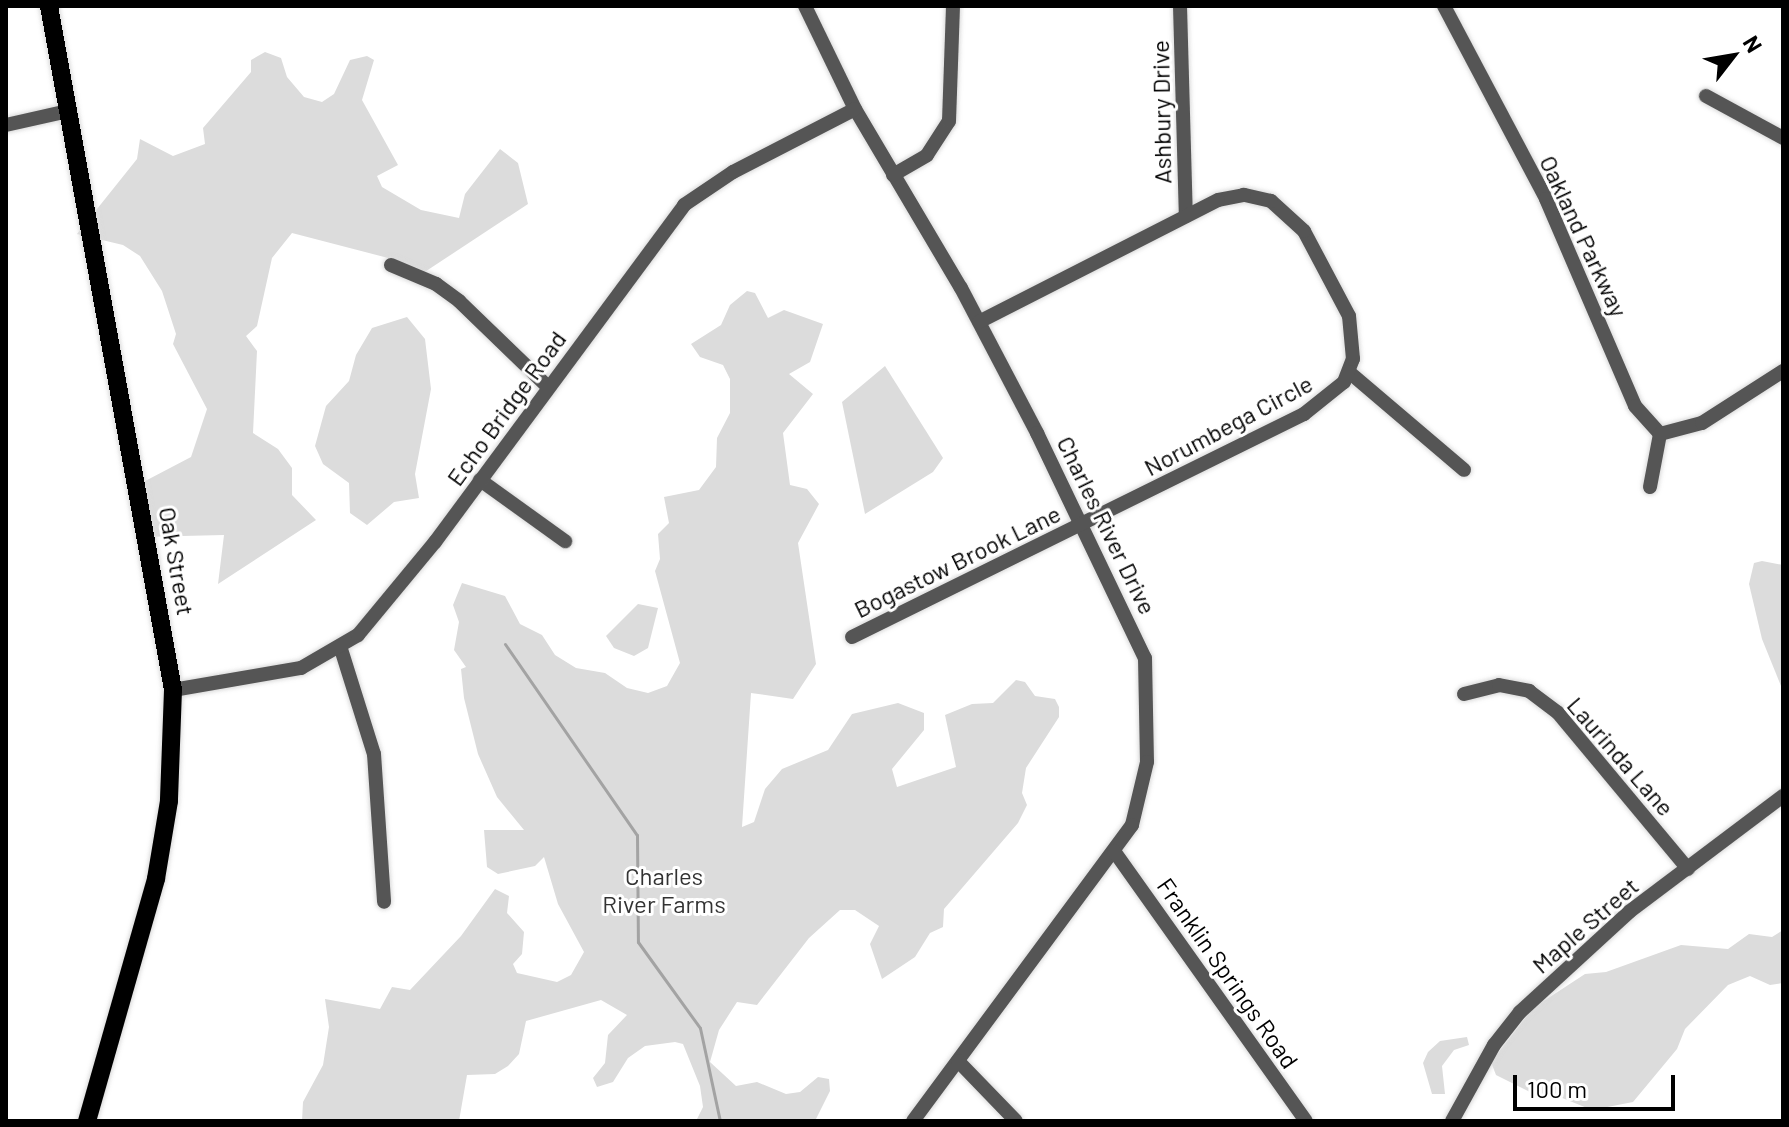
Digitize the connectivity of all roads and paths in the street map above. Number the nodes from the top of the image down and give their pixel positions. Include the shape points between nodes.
1 (49, 6) edge
2 (805, 6) edge
3 (953, 6) edge
4 (1180, 6) edge
5 (1444, 6) edge
6 (1706, 96) dead end
7 (855, 109) junction
8 (68, 111) junction
9 (6, 125) edge
10 (1783, 138) edge
11 (893, 175) junction
12 (1186, 216) junction
13 (391, 265) dead end
14 (979, 322) junction
15 (1783, 371) edge
16 (1349, 372) junction
17 (548, 387) junction
18 (1660, 434) junction
19 (1464, 470) dead end
20 (480, 480) junction
21 (1650, 487) dead end
22 (1082, 525) junction
23 (565, 541) dead end
24 (852, 637) dead end
25 (341, 649) junction
26 (173, 690) junction
27 (1464, 694) dead end
28 (1783, 796) edge
29 (1114, 851) junction
30 (1688, 869) junction
31 (384, 902) dead end
32 (958, 1061) junction
33 (87, 1121) edge
34 (913, 1121) edge
35 (1016, 1121) edge
36 (1306, 1121) edge
37 (1452, 1121) edge

1 - 8 main road, Oak Street
2 - 7 street, Charles River Drive
3 - 11 street via 949,121 927,155
4 - 12 street, Ashbury Drive
5 - 18 street, Oakland Parkway via 1553,213 1635,406
6 - 10 street
7 - 11 street, Charles River Drive
7 - 17 street, Echo Bridge Road via 733,172 684,205
8 - 9 street
8 - 26 main road, Oak Street
11 - 14 street, Charles River Drive
12 - 14 street
12 - 16 street via 1218,200 1244,195 1271,201 1295,220 1349,316
13 - 17 street via 436,284 459,301
14 - 22 street, Charles River Drive
15 - 18 street via 1694,427
16 - 19 street
16 - 22 street, Norumbega Circle via 1324,401 1304,414
17 - 20 street, Echo Bridge Road
18 - 21 street
20 - 23 street
20 - 25 street, Echo Bridge Road via 374,619
22 - 24 street, Bogastow Brook Lane
22 - 29 street, Charles River Drive via 1145,658 1143,791 1138,811
25 - 26 street, Echo Bridge Road via 291,670
25 - 31 street via 374,754
26 - 33 main road, Oak Street via 169,801 156,879
27 - 30 street, Laurinda Lane via 1499,685 1529,691 1558,713
28 - 30 street, Maple Street
29 - 32 street, Charles River Drive
29 - 36 street, Franklin Springs Road
30 - 37 street, Maple Street via 1596,941 1520,1012 1494,1045
32 - 34 street, Charles River Drive
32 - 35 street

